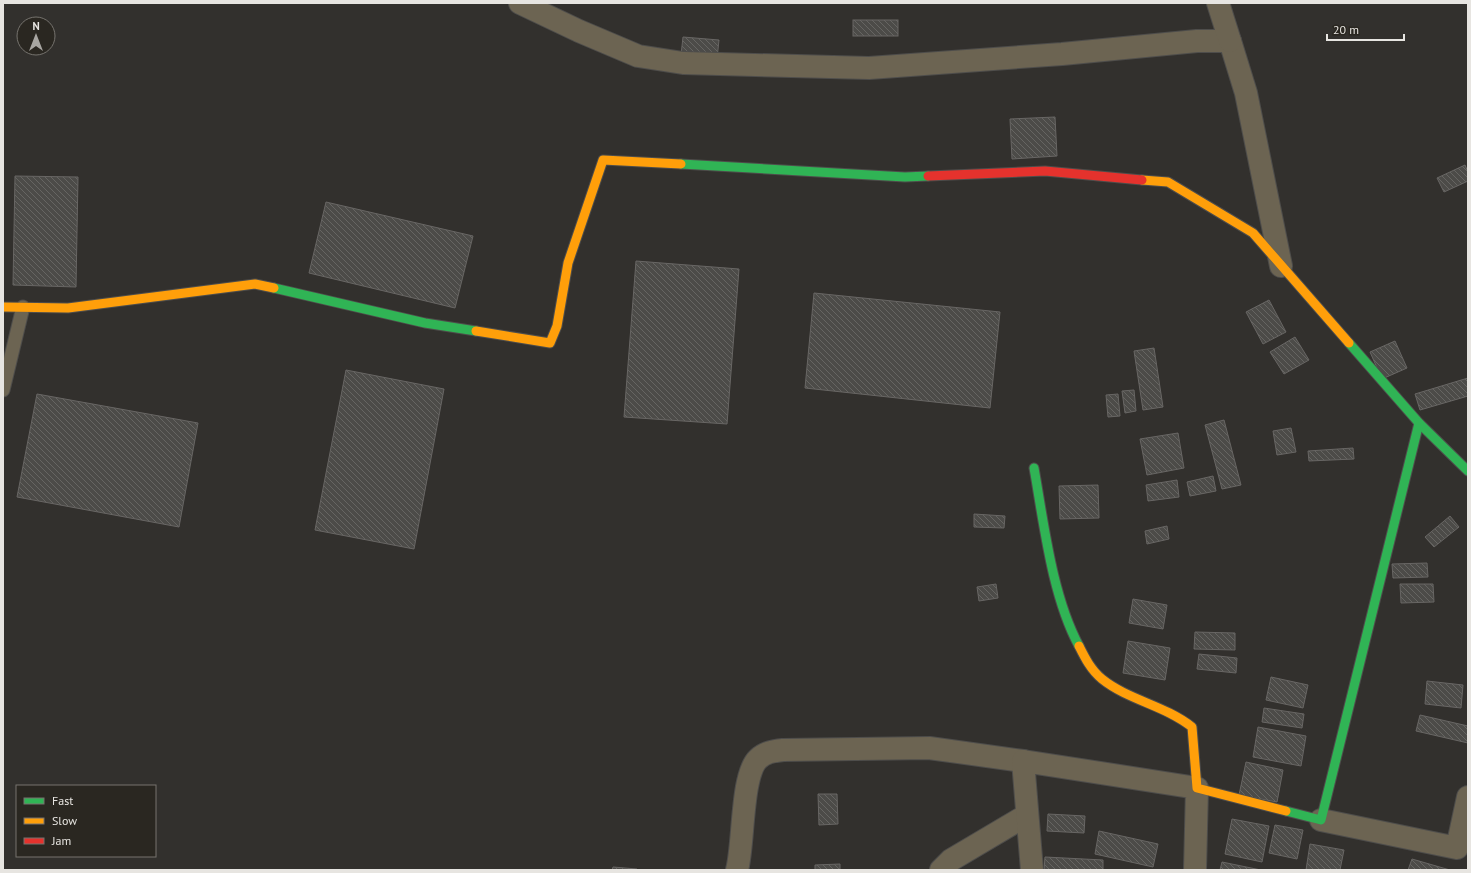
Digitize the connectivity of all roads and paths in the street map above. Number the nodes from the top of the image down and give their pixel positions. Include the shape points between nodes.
1 (520, 3) edge
2 (1218, 3) edge
3 (1230, 41) junction
4 (1281, 266) junction
5 (3, 307) edge
6 (23, 307) junction
7 (3, 390) edge
8 (1419, 423) junction
9 (1034, 468) dead end
10 (1468, 471) edge
11 (1023, 761) junction
12 (1197, 788) junction
13 (1468, 797) edge
14 (1027, 815) junction
15 (1321, 820) junction
16 (1463, 850) edge
17 (737, 870) edge
18 (941, 870) edge
19 (1032, 870) edge
20 (1195, 870) edge

1 - 3 street via 638,56 683,62 869,68 1197,41
2 - 3 street
3 - 4 street via 1246,93
4 - 6 street via 1253,233 1168,182 1045,171 905,177 603,160 568,263 557,326 550,343 425,323 255,284 68,308
4 - 8 street
5 - 6 street
6 - 7 lane
8 - 10 street
8 - 15 street
9 - 12 street via 1052,561 1071,629 1082,654 1100,677 1125,693 1180,717 1192,727
11 - 12 street
11 - 14 street
11 - 17 street via 929,748 767,752 757,759 749,776
12 - 15 street
12 - 20 street
13 - 16 street
14 - 18 street via 951,860
14 - 19 street
15 - 16 street

